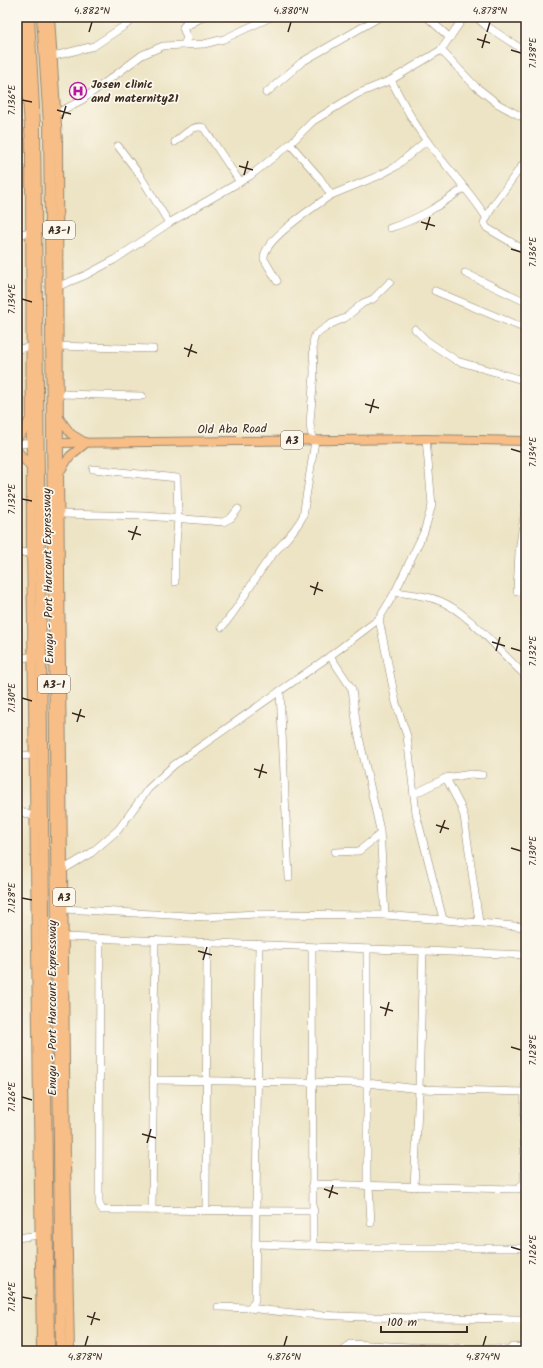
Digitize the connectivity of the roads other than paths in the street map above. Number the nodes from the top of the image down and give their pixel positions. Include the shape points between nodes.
1 (22, 17) edge
2 (29, 17) edge
3 (42, 17) edge
4 (50, 17) edge
5 (189, 17) edge
6 (203, 17) edge
7 (272, 17) edge
8 (380, 17) edge
9 (426, 17) edge
10 (464, 17) edge
11 (476, 17) edge
12 (130, 22) dead end
13 (183, 28) junction
14 (450, 38) junction
15 (184, 46) junction
16 (441, 50) junction
17 (526, 52) edge
18 (54, 56) junction
19 (17, 76) edge
20 (27, 77) junction
21 (391, 80) junction
22 (266, 93) dead end
23 (57, 113) junction
24 (526, 119) edge
25 (426, 141) junction
26 (175, 142) dead end
27 (290, 144) junction
28 (118, 146) dead end
29 (526, 160) edge
30 (54, 178) junction
31 (240, 182) junction
32 (464, 188) junction
33 (331, 195) junction
34 (486, 217) junction
35 (169, 223) junction
36 (390, 228) dead end
37 (30, 232) junction
38 (17, 235) edge
39 (526, 251) edge
40 (465, 273) dead end
41 (278, 281) dead end
42 (390, 282) dead end
43 (60, 286) junction
44 (435, 291) dead end
45 (526, 302) edge
46 (415, 329) dead end
47 (526, 329) edge
48 (58, 346) junction
49 (31, 347) junction
50 (17, 349) edge
51 (153, 349) dead end
52 (526, 381) edge
53 (59, 394) junction
54 (142, 396) dead end
55 (31, 418) junction
56 (59, 418) junction
57 (17, 438) edge
58 (426, 439) junction
59 (314, 441) junction
60 (526, 441) edge
61 (31, 443) junction
62 (59, 443) junction
63 (86, 443) junction
64 (17, 444) edge
65 (17, 450) edge
66 (31, 468) junction
67 (93, 469) dead end
68 (59, 473) junction
69 (526, 502) edge
70 (238, 509) dead end
71 (61, 514) junction
72 (178, 519) junction
73 (17, 552) edge
74 (31, 553) junction
75 (176, 582) dead end
76 (517, 591) dead end
77 (395, 592) junction
78 (379, 619) junction
79 (222, 627) dead end
80 (34, 656) junction
81 (330, 656) junction
82 (17, 659) edge
83 (526, 676) edge
84 (280, 691) junction
85 (34, 755) junction
86 (17, 756) edge
87 (482, 775) dead end
88 (446, 778) junction
89 (414, 794) junction
90 (17, 810) edge
91 (35, 817) junction
92 (379, 835) junction
93 (336, 852) dead end
94 (64, 869) junction
95 (290, 878) dead end
96 (64, 909) junction
97 (384, 915) junction
98 (443, 919) junction
99 (479, 922) junction
100 (526, 927) edge
101 (64, 937) junction
102 (100, 938) junction
103 (155, 940) junction
104 (207, 942) junction
105 (259, 944) junction
106 (312, 947) junction
107 (367, 949) junction
108 (423, 951) junction
109 (526, 955) edge
110 (526, 962) edge
111 (153, 1080) junction
112 (206, 1080) junction
113 (258, 1082) junction
114 (311, 1082) junction
115 (367, 1083) junction
116 (45, 1088) junction
117 (58, 1088) junction
118 (419, 1089) junction
119 (525, 1092) junction
120 (312, 1184) junction
121 (368, 1186) junction
122 (414, 1187) junction
123 (518, 1188) junction
124 (526, 1189) edge
125 (206, 1209) junction
126 (257, 1209) junction
127 (152, 1210) junction
128 (314, 1211) junction
129 (371, 1224) dead end
130 (39, 1235) junction
131 (17, 1238) edge
132 (256, 1244) junction
133 (313, 1246) junction
134 (526, 1248) edge
135 (218, 1308) dead end
136 (250, 1308) junction
137 (526, 1319) edge
138 (526, 1348) edge
139 (409, 1349) edge
140 (41, 1351) edge
141 (49, 1351) edge
142 (61, 1351) edge
143 (70, 1351) edge
144 (345, 1351) edge
145 (507, 1351) edge

1 - 20 main road, Enugu - Port Harcourt Expressway / A3-1
2 - 116 highway, Enugu - Port Harcourt Expressway / A3-1 via 36,125
3 - 30 highway, Enugu - Port Harcourt Expressway / A3-1
4 - 18 main road, Enugu - Port Harcourt Expressway / A3-1
5 - 13 street
6 - 13 street
7 - 15 street via 224,39
8 - 22 street via 302,62
9 - 14 street
10 - 14 street
11 - 17 street
12 - 18 street via 94,46
13 - 15 street via 187,38
14 - 16 street
15 - 23 street via 163,46 142,55 82,100
16 - 21 street
16 - 24 street via 475,86 498,104
18 - 23 main road, Enugu - Port Harcourt Expressway / A3-1
19 - 20 street
20 - 37 main road, Enugu - Port Harcourt Expressway / A3-1
21 - 25 street
21 - 27 street via 357,94 313,121
23 - 30 main road, Enugu - Port Harcourt Expressway / A3-1
25 - 32 street
25 - 33 street via 395,167
26 - 31 street via 194,127 204,128
27 - 31 street
27 - 33 street
28 - 35 street via 139,174
29 - 34 street
30 - 43 main road, Enugu - Port Harcourt Expressway / A3-1
30 - 117 highway, Enugu - Port Harcourt Expressway / A3-1
31 - 35 street
32 - 34 street
32 - 36 street via 414,221
33 - 41 street via 294,222 264,254 264,259
34 - 39 street via 484,223 487,228
35 - 43 street via 114,260
37 - 38 street
37 - 49 main road, Enugu - Port Harcourt Expressway / A3-1
40 - 45 street
42 - 59 street via 373,299 315,335 310,423
43 - 48 main road, Enugu - Port Harcourt Expressway / A3-1
44 - 47 street
46 - 52 street via 427,341 457,361
48 - 51 street
48 - 53 main road, Enugu - Port Harcourt Expressway / A3-1
49 - 50 street
49 - 55 main road, Enugu - Port Harcourt Expressway / A3-1
53 - 54 street
53 - 56 main road, Enugu - Port Harcourt Expressway / A3-1
55 - 57 main road
55 - 61 main road, Enugu - Port Harcourt Expressway / A3-1
56 - 62 main road, Enugu - Port Harcourt Expressway / A3-1
56 - 63 main road via 71,434
58 - 59 main road, Old Aba Road / A3
58 - 60 main road, Old Aba Road / A3
58 - 77 street via 432,504 424,532
59 - 63 main road, Old Aba Road / A3
59 - 79 street via 303,516 299,525 269,559 246,596
61 - 64 street
61 - 66 main road, Enugu - Port Harcourt Expressway / A3
62 - 63 main road, Old Aba Road / A3
62 - 68 main road, Enugu - Port Harcourt Expressway / A3
63 - 68 main road via 70,456
65 - 66 main road
66 - 74 main road, Enugu - Port Harcourt Expressway / A3
67 - 72 street via 178,478
68 - 71 main road, Enugu - Port Harcourt Expressway / A3
69 - 76 street
70 - 72 street via 231,518 223,522
71 - 72 street
71 - 94 main road, Enugu - Port Harcourt Expressway / A3
72 - 75 street via 174,558
73 - 74 street
74 - 80 main road, Enugu - Port Harcourt Expressway / A3
77 - 78 street
77 - 83 street via 440,601 452,607
78 - 81 street
78 - 89 street via 396,703 407,736
80 - 82 street
80 - 85 main road, Enugu - Port Harcourt Expressway / A3
81 - 84 street
81 - 92 street via 352,689 357,728
84 - 94 street via 174,765 148,789 118,830 91,853
84 - 95 street
85 - 86 street
85 - 91 main road, Enugu - Port Harcourt Expressway / A3
87 - 88 street
88 - 89 street
88 - 99 street via 464,816
89 - 98 street via 419,825
90 - 91 street
91 - 130 main road, Enugu - Port Harcourt Expressway / A3
92 - 93 street via 359,851
92 - 97 street
94 - 96 main road, Enugu - Port Harcourt Expressway / A3
96 - 97 street via 206,917 254,914
96 - 101 main road, Enugu - Port Harcourt Expressway / A3
97 - 98 street
98 - 99 street
99 - 100 street
101 - 102 street
101 - 143 main road, Enugu - Port Harcourt Expressway / A3
102 - 103 street
102 - 127 street via 99,1202 102,1210
103 - 104 street
103 - 111 street
104 - 105 street
104 - 112 street
105 - 106 street
105 - 113 street
106 - 107 street
106 - 114 street
107 - 108 street
107 - 115 street
108 - 109 street
108 - 118 street
110 - 119 street
111 - 112 street
111 - 127 street
112 - 113 street
112 - 125 street
113 - 114 street
113 - 126 street
114 - 115 street
114 - 120 street
115 - 118 street
115 - 121 street
116 - 117 highway
116 - 141 highway, Enugu - Port Harcourt Expressway / A3-1
117 - 142 highway, Enugu - Port Harcourt Expressway / A3-1
118 - 119 street
118 - 122 street
119 - 123 street via 524,1183
120 - 121 street
120 - 128 street
121 - 122 street
121 - 129 street
122 - 123 street
123 - 124 street
125 - 126 street
125 - 127 street
126 - 128 street
126 - 132 street
128 - 133 street
130 - 131 street
130 - 140 main road, Enugu - Port Harcourt Expressway / A3
132 - 133 street
132 - 136 street via 255,1300
133 - 134 street
135 - 136 street
136 - 137 street via 283,1313 347,1316
138 - 145 street via 513,1348
139 - 144 street via 350,1344
139 - 145 street

